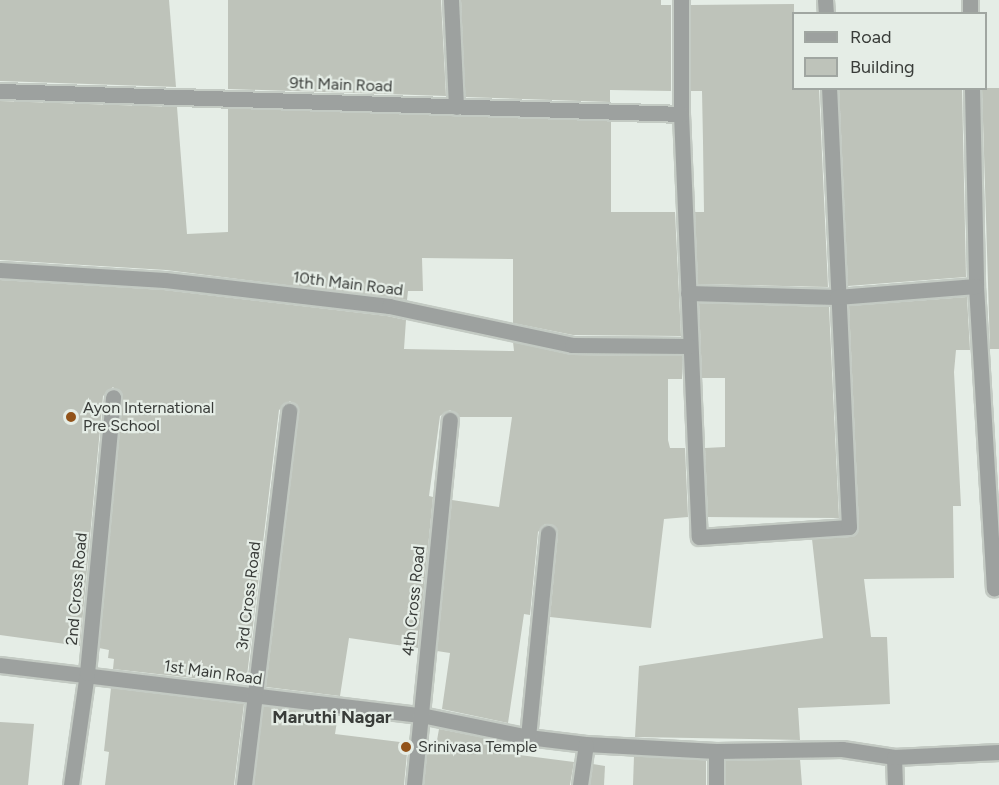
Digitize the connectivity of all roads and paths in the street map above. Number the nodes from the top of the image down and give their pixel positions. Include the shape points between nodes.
1 (451, 0) edge
2 (681, 0) edge
3 (829, 90) edge
4 (972, 90) edge
5 (0, 91) edge
6 (456, 107) junction
7 (681, 114) junction
8 (0, 270) edge
9 (976, 286) junction
10 (688, 293) junction
11 (837, 297) junction
12 (689, 346) junction
13 (113, 396) dead end
14 (289, 411) dead end
15 (450, 420) dead end
16 (548, 533) dead end
17 (994, 588) dead end
18 (0, 665) edge
19 (87, 673) junction
20 (255, 697) junction
21 (421, 715) junction
22 (528, 737) junction
23 (586, 744) junction
24 (716, 751) junction
25 (999, 752) edge
26 (894, 757) junction
27 (71, 785) edge
28 (244, 785) edge
29 (414, 785) edge
30 (580, 785) edge
31 (716, 785) edge
32 (896, 785) edge

1 - 6 street
2 - 7 street
3 - 11 street
4 - 9 street
5 - 6 street, 9th Main Road
6 - 7 street, 9th Main Road
7 - 10 street
8 - 12 street, 10th Main Road via 165,280 389,306 572,345
9 - 11 street
9 - 17 street
10 - 11 street
10 - 12 street
11 - 12 street via 849,527 699,537
13 - 19 street, 2nd Cross Road
14 - 20 street, 3rd Cross Road
15 - 21 street, 4th Cross Road
16 - 22 street
18 - 19 street, 1st Main Road
19 - 20 street, 1st Main Road
19 - 27 street, 2nd Cross Road
20 - 21 street, 1st Main Road
20 - 28 street, 3rd Cross Road
21 - 22 street, 1st Main Road
21 - 29 street, 4th Cross Road
22 - 23 street, 1st Main Road
23 - 24 street, 1st Main Road
23 - 30 street
24 - 26 street, 1st Main Road via 842,749
24 - 31 street
25 - 26 street, 1st Main Road
26 - 32 street

